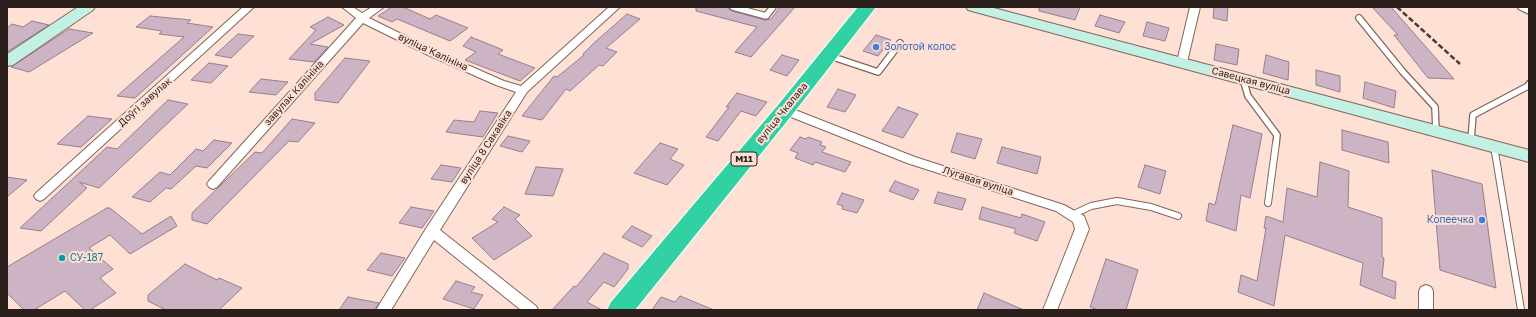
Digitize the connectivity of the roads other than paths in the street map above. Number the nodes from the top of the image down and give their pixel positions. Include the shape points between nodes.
1 (88, 7) edge
2 (249, 7) edge
3 (347, 7) edge
4 (379, 7) edge
5 (615, 7) edge
6 (733, 7) edge
7 (773, 7) edge
8 (867, 7) edge
9 (973, 7) edge
10 (1195, 7) edge
11 (1521, 7) edge
12 (1529, 11) edge
13 (362, 18) junction
14 (1359, 18) dead end
15 (900, 44) dead end
16 (828, 55) junction
17 (7, 61) edge
18 (1182, 62) junction
19 (1243, 79) junction
20 (1529, 84) edge
21 (523, 90) junction
22 (785, 110) junction
23 (1436, 131) junction
24 (1471, 140) junction
25 (1494, 146) junction
26 (1529, 156) edge
27 (213, 184) dead end
28 (40, 196) dead end
29 (1268, 203) dead end
30 (1072, 215) junction
31 (1178, 216) dead end
32 (432, 231) junction
33 (1426, 290) dead end
34 (383, 310) edge
35 (530, 310) edge
36 (620, 310) edge
37 (1050, 310) edge
38 (1426, 310) edge
39 (1521, 310) edge

1 - 17 main road
2 - 28 street, Доўгі завулак
3 - 13 street, вуліца Калініна
4 - 13 street, завулак Калініна
5 - 21 street, вуліца 8 Сакавіка
6 - 7 lane via 766,16
8 - 16 highway, вуліца Чкалава / М11
9 - 18 main road, Савецкая вуліца
10 - 18 street
11 - 12 lane
13 - 21 street, вуліца Калініна via 432,53 500,83
13 - 27 street, завулак Калініна
14 - 23 lane via 1435,107
15 - 16 lane via 878,72
16 - 22 highway, вуліца Чкалава / М11
18 - 19 main road, Савецкая вуліца
19 - 23 main road, Савецкая вуліца
19 - 29 lane via 1248,96 1277,135
20 - 24 lane via 1473,114
21 - 32 street, вуліца 8 Сакавіка
22 - 30 street, Лугавая вуліца via 911,160 1060,208
22 - 36 highway, вуліца Чкалава / М11
23 - 24 main road, Савецкая вуліца
24 - 25 main road, Савецкая вуліца
25 - 26 main road, Савецкая вуліца
25 - 39 lane
30 - 31 lane via 1091,206 1118,201 1151,207
30 - 37 street via 1079,219 1082,229
32 - 34 street, вуліца 8 Сакавіка
32 - 35 street
33 - 38 street

